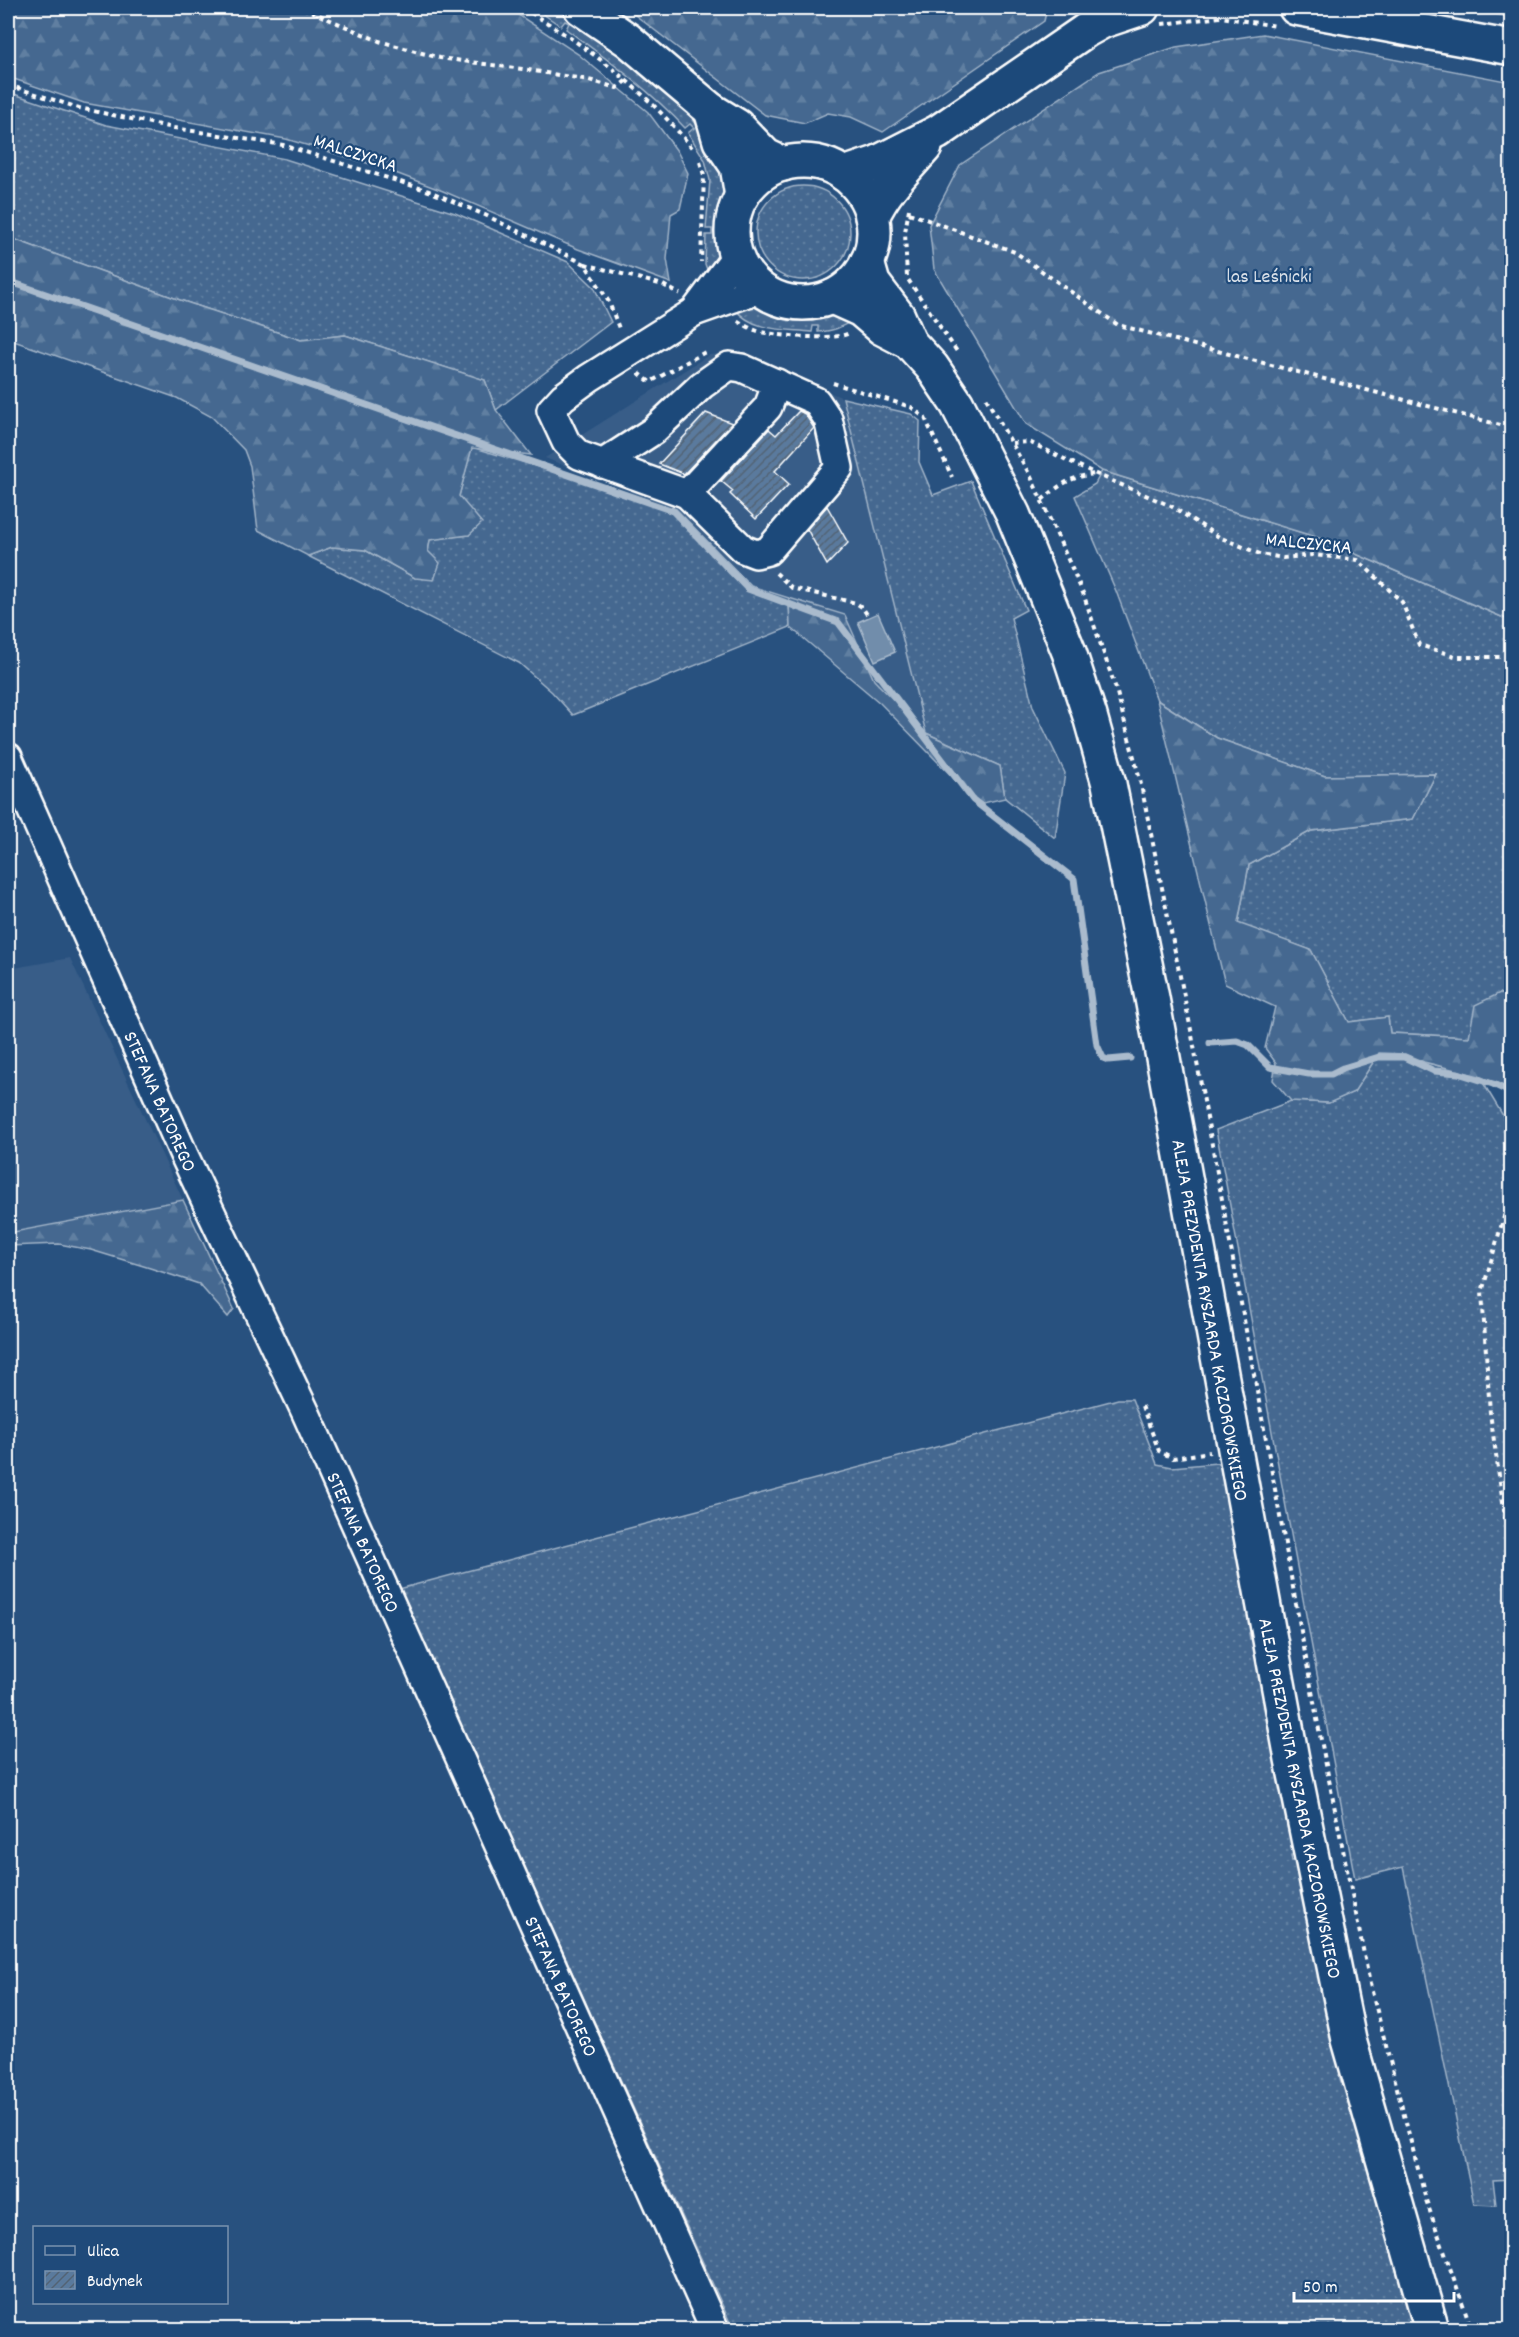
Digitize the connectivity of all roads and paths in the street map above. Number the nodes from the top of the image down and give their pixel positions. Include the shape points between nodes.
1 (303, 8) edge
2 (524, 8) edge
3 (581, 8) edge
4 (1148, 17) edge
5 (1289, 17) edge
6 (1512, 48) edge
7 (627, 80) junction
8 (8, 85) edge
9 (711, 110) junction
10 (938, 132) junction
11 (783, 164) junction
12 (844, 174) junction
13 (742, 195) junction
14 (910, 207) dead end
15 (909, 213) junction
16 (872, 217) junction
17 (735, 256) junction
18 (867, 262) junction
19 (585, 264) junction
20 (702, 269) dead end
21 (759, 289) junction
22 (832, 297) junction
23 (689, 304) junction
24 (736, 320) dead end
25 (845, 336) dead end
26 (909, 342) junction
27 (628, 354) junction
28 (961, 357) dead end
29 (777, 383) junction
30 (985, 395) dead end
31 (1512, 428) edge
32 (1012, 443) junction
33 (602, 464) junction
34 (1096, 474) junction
35 (687, 494) junction
36 (1041, 500) junction
37 (756, 554) junction
38 (868, 616) dead end
39 (1512, 657) edge
40 (8, 757) edge
41 (1512, 1189) edge
42 (1142, 1406) dead end
43 (1234, 1448) junction
44 (1512, 1565) edge
45 (716, 2330) edge
46 (1432, 2330) edge
47 (1472, 2330) edge

1 - 7 path via 378,41 440,58 533,70 617,88
2 - 7 path
3 - 9 main road via 628,40
4 - 5 path via 1164,23 1221,17
4 - 10 main road via 1121,14 1085,31
5 - 6 main road
7 - 20 path via 698,155 704,175
8 - 19 path, MALCZYCKA via 79,108 283,145 366,170 485,215
9 - 11 main road via 737,126 766,156
9 - 13 main road via 720,141 737,166
10 - 12 main road via 877,163
10 - 16 main road via 892,183
11 - 12 main road via 804,161
11 - 13 main road via 767,171
12 - 16 main road via 857,186
13 - 17 main road via 734,215
14 - 15 path
15 - 28 path via 905,232 907,278
15 - 31 path via 1015,252 1118,325
16 - 18 main road via 873,240
17 - 21 main road
17 - 23 street
18 - 22 main road via 846,289
18 - 26 main road, ALEJA PREZYDENTA RYSZARDA KACZOROWSKIEGO via 873,283 898,316
19 - 23 path, MALCZYCKA via 663,285
19 - 27 path via 609,302
21 - 22 main road via 782,300 808,303
21 - 23 street
22 - 26 main road, ALEJA PREZYDENTA RYSZARDA KACZOROWSKIEGO via 861,310 882,328
23 - 27 street
24 - 25 path via 756,331 823,338
26 - 43 main road, ALEJA PREZYDENTA RYSZARDA KACZOROWSKIEGO via 957,404 1013,514 1069,652 1090,716 1116,818
27 - 33 street via 563,397 551,411 570,448
29 - 33 street via 729,366 702,385 653,431
29 - 35 street via 768,407
29 - 37 street via 816,401 828,419 839,468 768,551
30 - 32 path
32 - 34 path, MALCZYCKA via 1029,442
32 - 36 path
33 - 35 street
34 - 36 path via 1062,483
34 - 39 path, MALCZYCKA via 1171,506 1219,537 1260,554 1358,560 1402,602 1419,645 1458,657
35 - 37 street via 743,549
36 - 47 path via 1083,593 1116,689 1140,780 1191,1030 1320,1734 1370,1984 1426,2200
37 - 38 path via 792,588 856,603
40 - 45 street, STEFANA BATOREGO
41 - 44 path via 1482,1292 1490,1413
42 - 43 path via 1160,1451 1173,1458
43 - 46 main road, ALEJA PREZYDENTA RYSZARDA KACZOROWSKIEGO via 1349,2040

